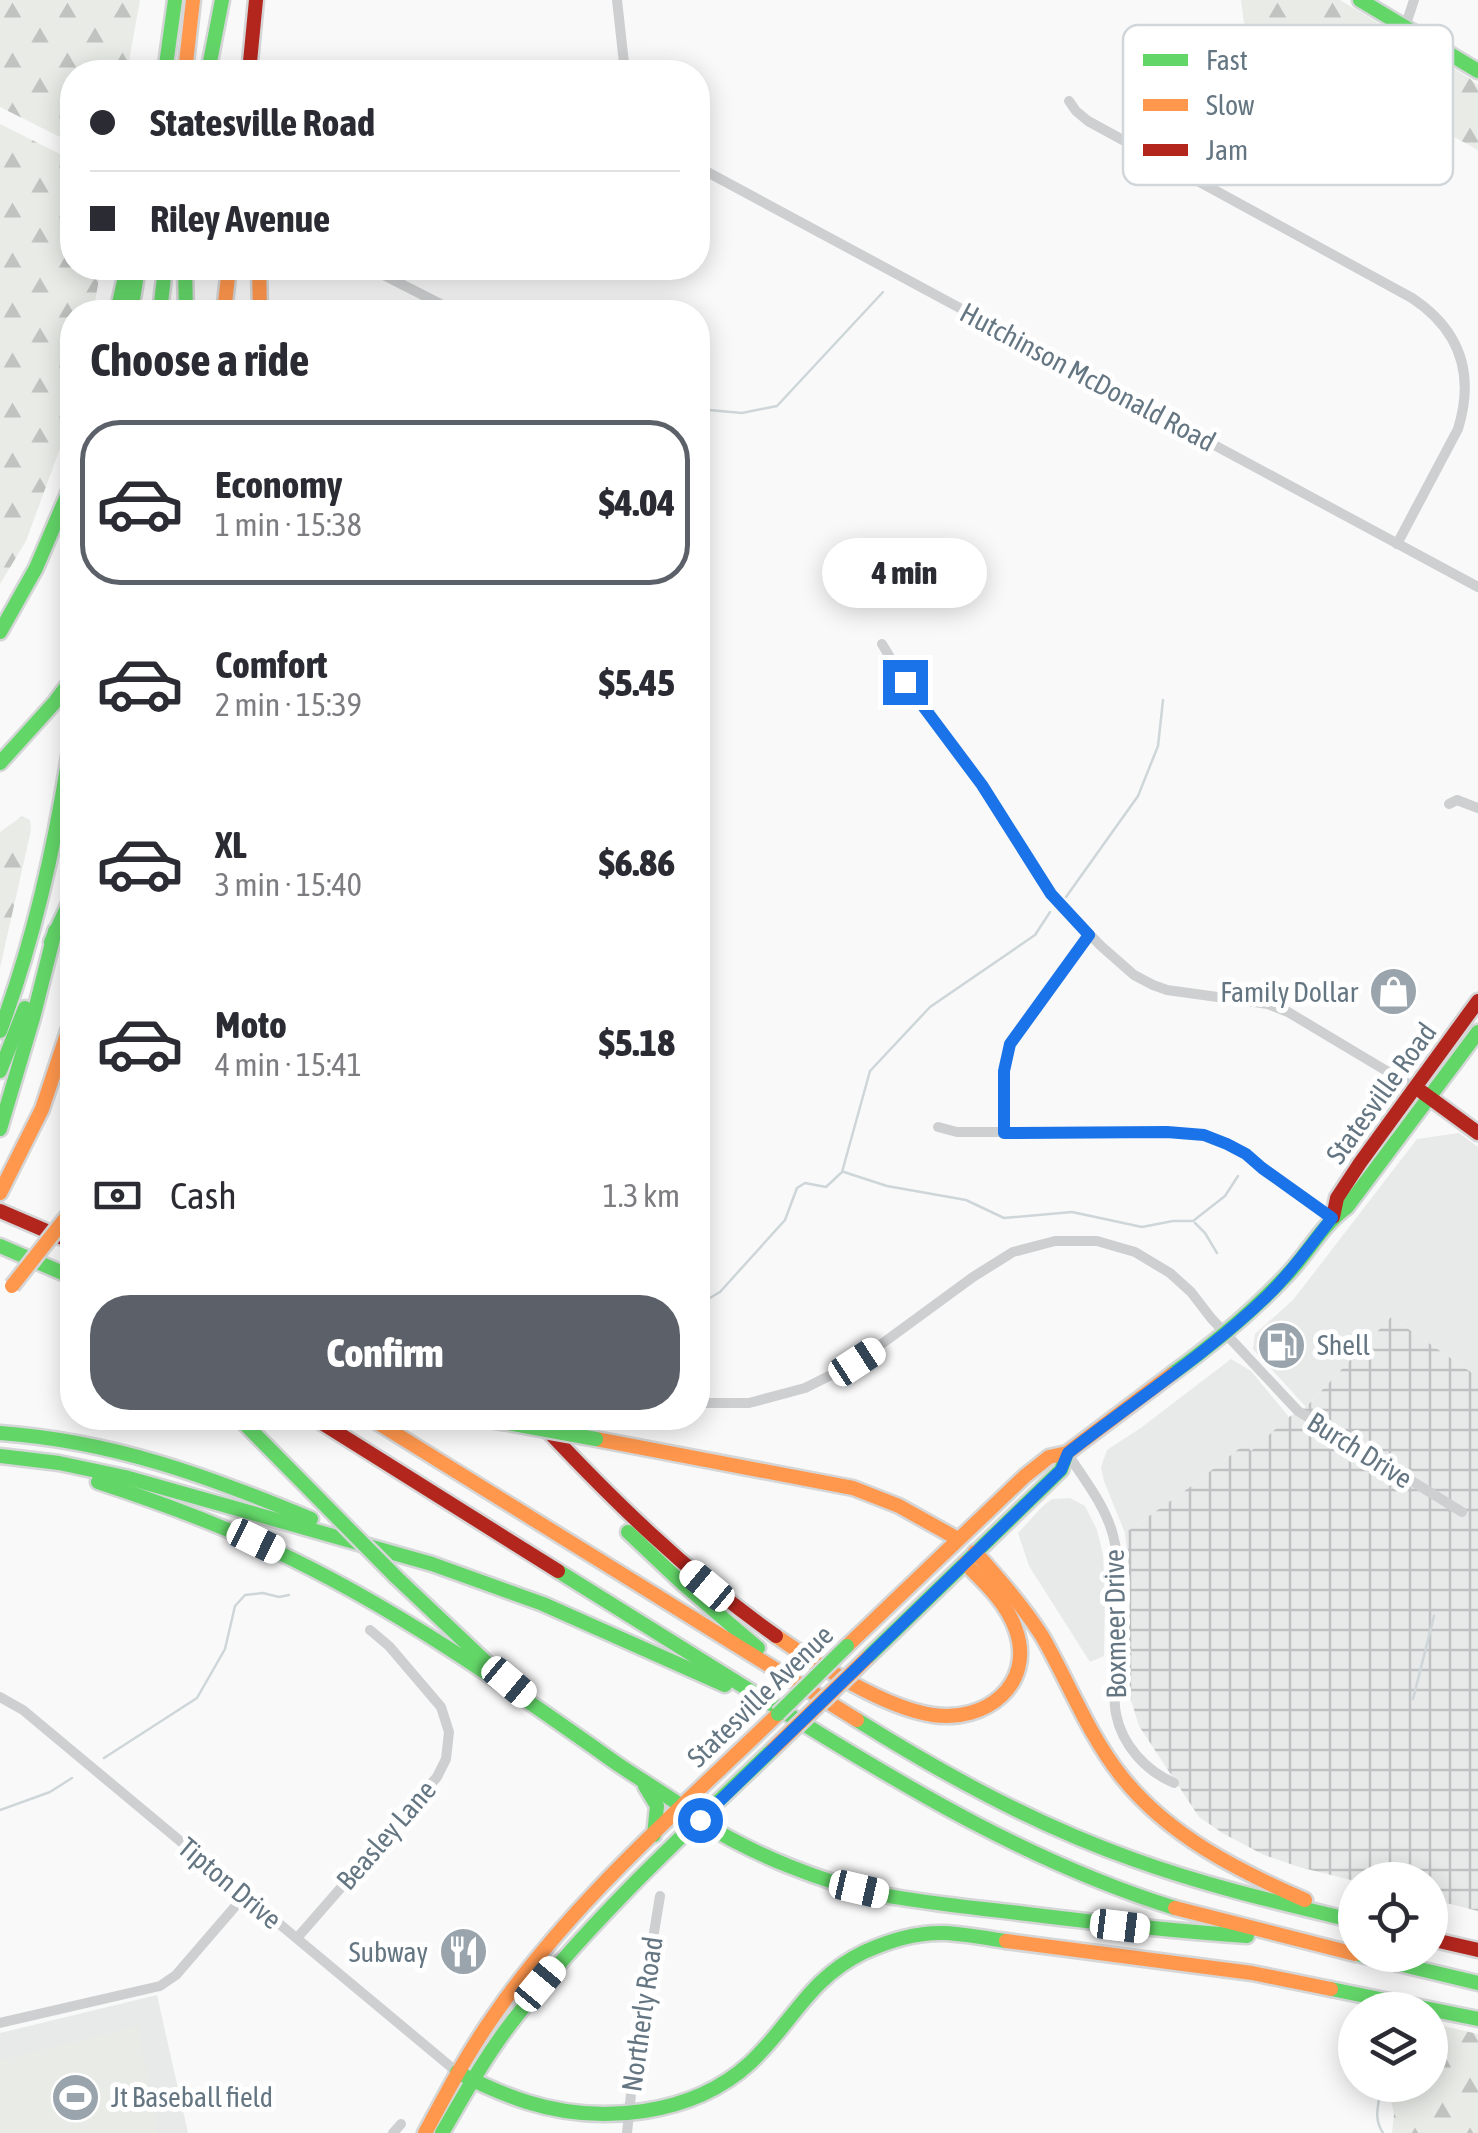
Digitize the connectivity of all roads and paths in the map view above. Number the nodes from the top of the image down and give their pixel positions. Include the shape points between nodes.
1 (175, 0) edge
2 (193, 0) edge
3 (222, 0) edge
4 (256, 0) edge
5 (617, 0) edge
6 (1360, 0) edge
7 (1414, 0) edge
8 (1402, 25) edge
9 (1406, 25) edge
10 (1453, 55) edge
11 (167, 60) edge
12 (187, 60) edge
13 (210, 60) edge
14 (250, 60) edge
15 (258, 60) edge
16 (624, 60) edge
17 (1478, 70) edge
18 (1069, 101) dead end
19 (1123, 140) edge
20 (710, 174) edge
21 (1205, 185) edge
22 (393, 280) edge
23 (433, 300) edge
24 (60, 512) edge
25 (1397, 544) junction
26 (1478, 588) edge
27 (0, 632) edge
28 (882, 644) dead end
29 (59, 697) joint
30 (0, 748) edge
31 (0, 763) edge
32 (1449, 804) dead end
33 (1478, 808) edge
34 (60, 819) edge
35 (60, 921) edge
36 (55, 931) junction
37 (1089, 935) junction
38 (1478, 1001) edge
39 (0, 1032) edge
40 (1478, 1032) edge
41 (60, 1057) edge
42 (0, 1071) edge
43 (1415, 1088) junction
44 (1429, 1097) junction
45 (938, 1128) dead end
46 (0, 1129) edge
47 (1004, 1133) junction
48 (1478, 1133) edge
49 (0, 1193) edge
50 (0, 1211) edge
51 (1332, 1218) junction
52 (60, 1225) edge
53 (60, 1237) edge
54 (0, 1246) edge
55 (30, 1258) junction
56 (60, 1272) edge
57 (60, 1279) edge
58 (0, 1298) edge
59 (1225, 1333) junction
60 (710, 1403) edge
61 (251, 1430) edge
62 (333, 1430) edge
63 (389, 1430) edge
64 (544, 1430) edge
65 (546, 1430) edge
66 (546, 1430) edge
67 (0, 1434) edge
68 (1068, 1453) junction
69 (0, 1458) edge
70 (1462, 1512) dead end
71 (958, 1539) junction
72 (374, 1546) junction
73 (970, 1557) junction
74 (370, 1630) dead end
75 (808, 1690) junction
76 (0, 1697) edge
77 (536, 1706) junction
78 (784, 1712) junction
79 (638, 1778) junction
80 (1174, 1783) dead end
81 (683, 1806) junction
82 (700, 1820) junction
83 (654, 1835) junction
84 (245, 1896) junction
85 (660, 1896) dead end
86 (1338, 1914) edge
87 (1338, 1916) edge
88 (297, 1938) junction
89 (1294, 1939) junction
90 (1448, 1943) edge
91 (1338, 1949) edge
92 (1478, 1950) edge
93 (1432, 1972) edge
94 (1478, 1983) edge
95 (1478, 2019) edge
96 (0, 2023) edge
97 (457, 2072) junction
98 (472, 2080) junction
99 (628, 2128) edge
100 (425, 2133) edge
101 (442, 2133) edge

1 - 11 main road
2 - 12 main road
3 - 13 main road
4 - 14 main road
4 - 15 main road
5 - 16 street
6 - 8 main road
7 - 9 street
10 - 17 main road
18 - 19 street via 1088,121
20 - 25 street, Hutchinson McDonald Road
21 - 25 street via 1412,298 1442,322 1455,343 1466,389 1463,414
22 - 23 street
24 - 27 main road
25 - 26 street, Hutchinson McDonald Road
28 - 37 street via 1042,882
29 - 30 main road via 34,712
29 - 31 main road
32 - 33 street via 1457,800
34 - 39 main road via 43,900
35 - 36 main road
36 - 42 main road
36 - 46 main road
37 - 43 street via 1153,986 1268,1004
37 - 47 street via 1010,1044
38 - 43 main road, Statesville Road
40 - 44 main road, Statesville Road
41 - 49 main road
43 - 44 main road
43 - 51 main road, Statesville Road via 1337,1198
44 - 48 main road
44 - 51 main road, Statesville Road
45 - 47 street
47 - 51 street via 1204,1135 1246,1154
50 - 53 main road
51 - 59 main road, Statesville Road via 1288,1275
52 - 58 main road, bridge
54 - 55 main road
55 - 56 main road
55 - 57 main road
59 - 60 street, Burch Drive via 1181,1282 1146,1258 1097,1241 1056,1241 1001,1259 823,1380 768,1399
59 - 68 main road, Statesville Road
59 - 70 street, Burch Drive via 1306,1418
61 - 77 main road, bridge
62 - 78 main road
63 - 75 main road
64 - 75 main road via 630,1534
65 - 71 main road, bridge via 852,1488
66 - 73 main road via 707,1586 798,1651 900,1706 938,1716 972,1714 999,1700 1016,1676 1020,1649 1012,1620
67 - 72 main road via 78,1440 134,1454
68 - 71 main road, Statesville Road via 1049,1456
68 - 73 main road, Statesville Road via 1061,1470
68 - 80 street, Boxmeer Drive via 1113,1536 1118,1720 1140,1760
69 - 72 main road via 114,1474
69 - 77 main road via 114,1486 256,1541 372,1601
71 - 73 main road
71 - 81 main road, Statesville Avenue, bridge
72 - 78 main road via 528,1598
73 - 82 main road, Statesville Road, bridge
73 - 86 main road via 1024,1608 1100,1745 1147,1805 1236,1870
74 - 88 street, Beasley Lane via 441,1707 449,1732 446,1759
75 - 87 main road via 946,1774 1077,1838 1201,1882
76 - 84 street, Tipton Drive
77 - 79 main road
78 - 89 main road via 916,1794 1035,1855 1160,1903
79 - 81 main road
79 - 83 main road via 657,1806
81 - 82 main road
81 - 83 main road, Statesville Avenue
82 - 89 main road via 803,1871 879,1894 1160,1930
82 - 98 main road via 571,1948
83 - 97 main road, Statesville Avenue via 532,1962
84 - 88 street, Tipton Drive
84 - 96 street via 160,1986
85 - 99 street, Northerly Road
88 - 97 street, Tipton Drive
89 - 91 main road
90 - 92 main road
93 - 94 main road
95 - 99 main road via 1252,1972 926,1934 859,1953 804,1998 750,2063 708,2097
97 - 98 main road
97 - 100 main road, Statesville Avenue
98 - 99 main road via 546,2110
98 - 101 main road

